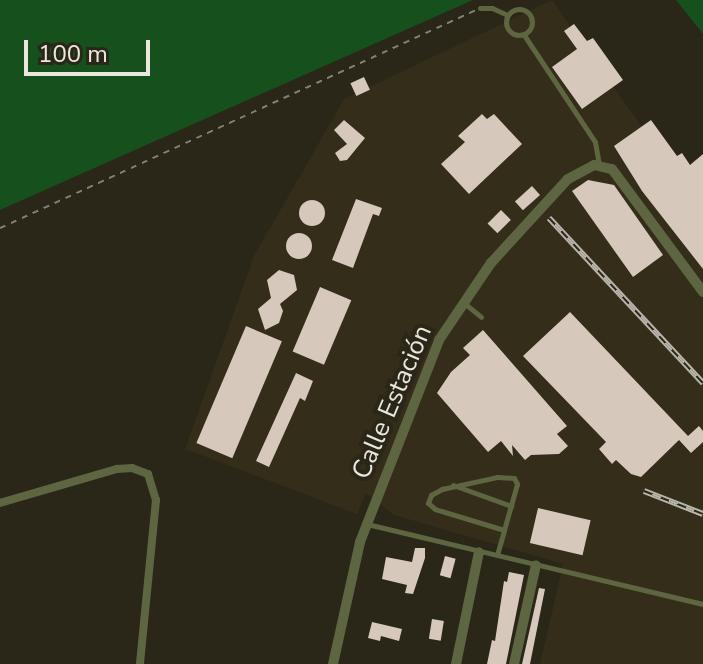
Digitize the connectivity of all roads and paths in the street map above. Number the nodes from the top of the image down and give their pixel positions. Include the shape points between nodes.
1 (480, 8) joint
2 (508, 15) junction
3 (524, 35) junction
4 (599, 165) junction
5 (0, 228) edge
6 (703, 292) edge
7 (463, 303) junction
8 (481, 317) dead end
9 (453, 485) junction
10 (0, 503) edge
11 (511, 506) junction
12 (366, 523) junction
13 (504, 530) junction
14 (479, 552) junction
15 (497, 555) junction
16 (536, 565) junction
17 (703, 604) edge
18 (140, 664) edge
19 (333, 664) edge
20 (456, 664) edge
21 (514, 664) edge

1 - 2 lane
1 - 5 path
2 - 3 lane via 508,27
2 - 3 lane via 518,9 529,14 531,26
3 - 4 lane via 595,142
4 - 6 street via 620,176
4 - 7 street, Calle Estación via 581,170 535,213
7 - 8 lane
7 - 12 street, Calle Estación via 425,371
9 - 11 lane
9 - 11 lane via 514,478
9 - 13 lane via 431,495 431,507
10 - 18 street via 117,469 148,474 156,500
11 - 13 lane
12 - 14 lane
12 - 19 street, Calle Estación
13 - 15 lane
14 - 15 lane
14 - 20 street
15 - 16 lane
16 - 17 lane
16 - 21 street

